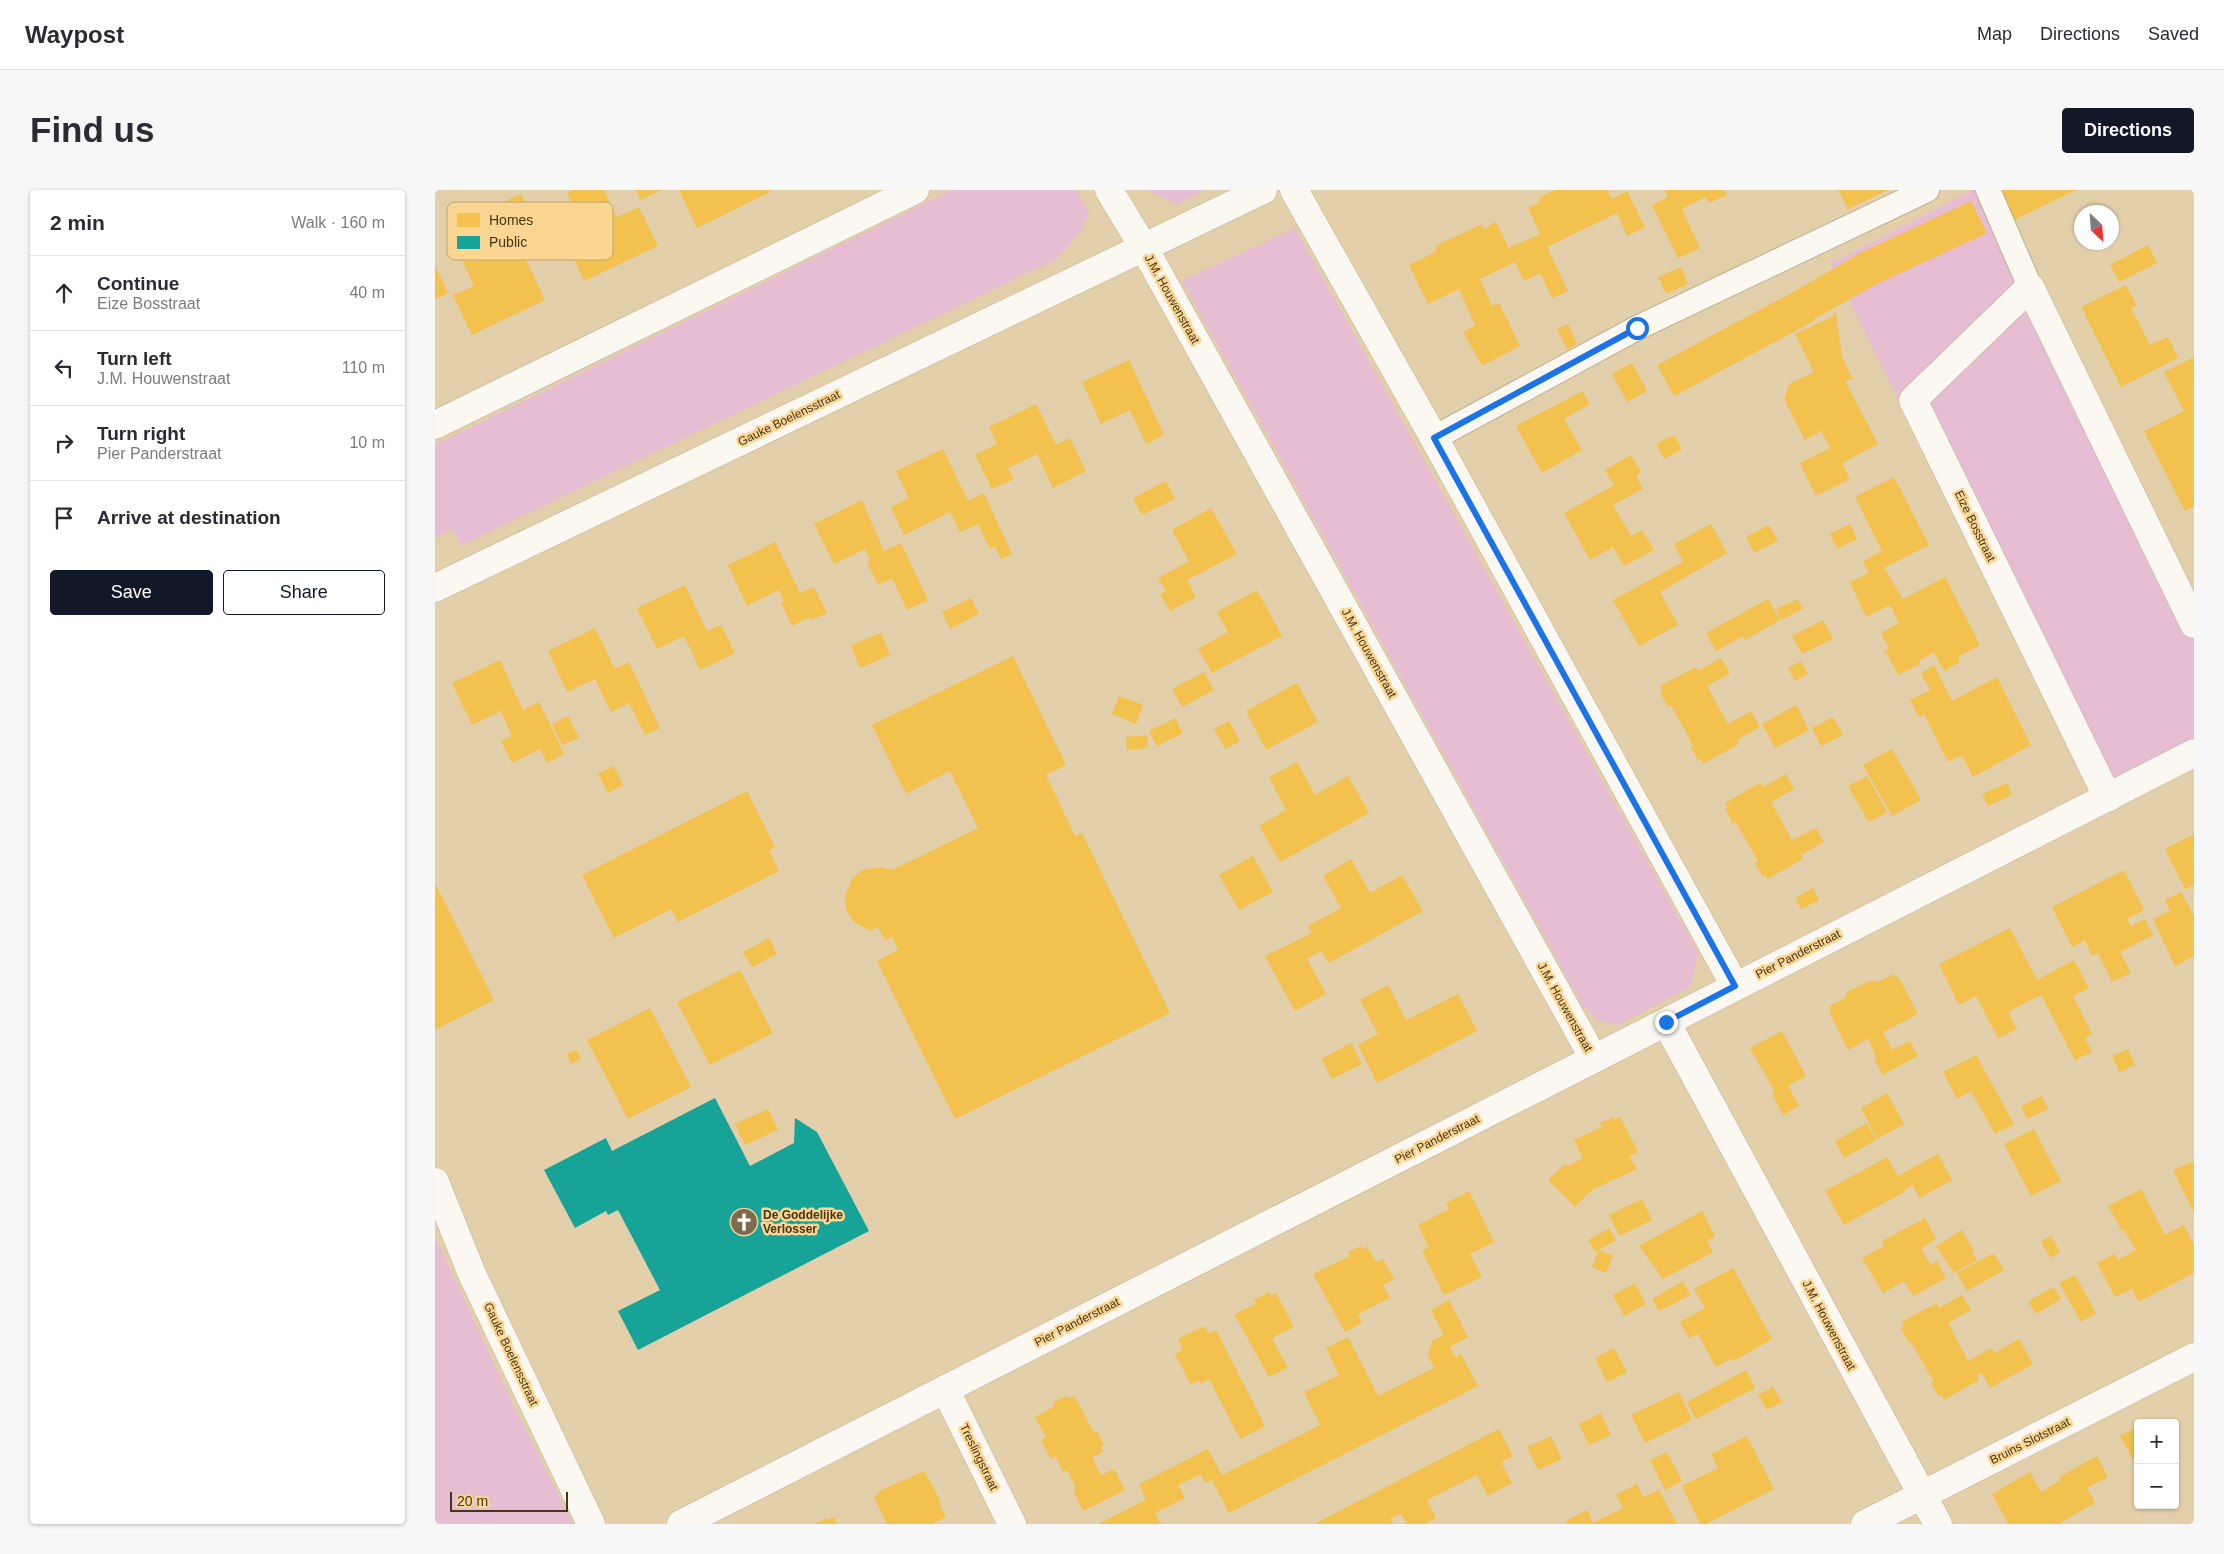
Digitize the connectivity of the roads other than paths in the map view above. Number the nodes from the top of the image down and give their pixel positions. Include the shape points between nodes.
1 (915, 190) edge
2 (1109, 190) edge
3 (1263, 190) edge
4 (1294, 190) edge
5 (1927, 190) edge
6 (1988, 190) edge
7 (1143, 248) junction
8 (2030, 287) junction
9 (435, 425) edge
10 (1434, 438) junction
11 (435, 588) edge
12 (2194, 624) edge
13 (2194, 753) edge
14 (2107, 798) junction
15 (1735, 986) junction
16 (1666, 1022) junction
17 (1593, 1059) junction
18 (435, 1182) edge
19 (2194, 1356) edge
20 (945, 1389) junction
21 (1922, 1496) junction
22 (591, 1524) edge
23 (681, 1524) edge
24 (1012, 1524) edge
25 (1865, 1524) edge
26 (1937, 1524) edge

1 - 9 street
2 - 7 street
3 - 7 street, Gauke Boelensstraat
4 - 10 street
5 - 10 lane via 1637,328
6 - 8 lane
7 - 11 street, Gauke Boelensstraat
7 - 17 street, J.M. Houwenstraat
8 - 12 street
8 - 14 street, Eize Bosstraat via 1913,400
10 - 15 street
13 - 14 street, Pier Panderstraat
14 - 15 street, Pier Panderstraat
15 - 16 street, Pier Panderstraat
16 - 17 street, Pier Panderstraat
16 - 21 street, J.M. Houwenstraat
17 - 20 street, Pier Panderstraat
18 - 22 street, Gauke Boelensstraat via 472,1274
19 - 21 street, Bruins Slotstraat
20 - 23 street, Pier Panderstraat
20 - 24 street, Treslingstraat
21 - 25 street, Bruins Slotstraat
21 - 26 street, J.M. Houwenstraat

